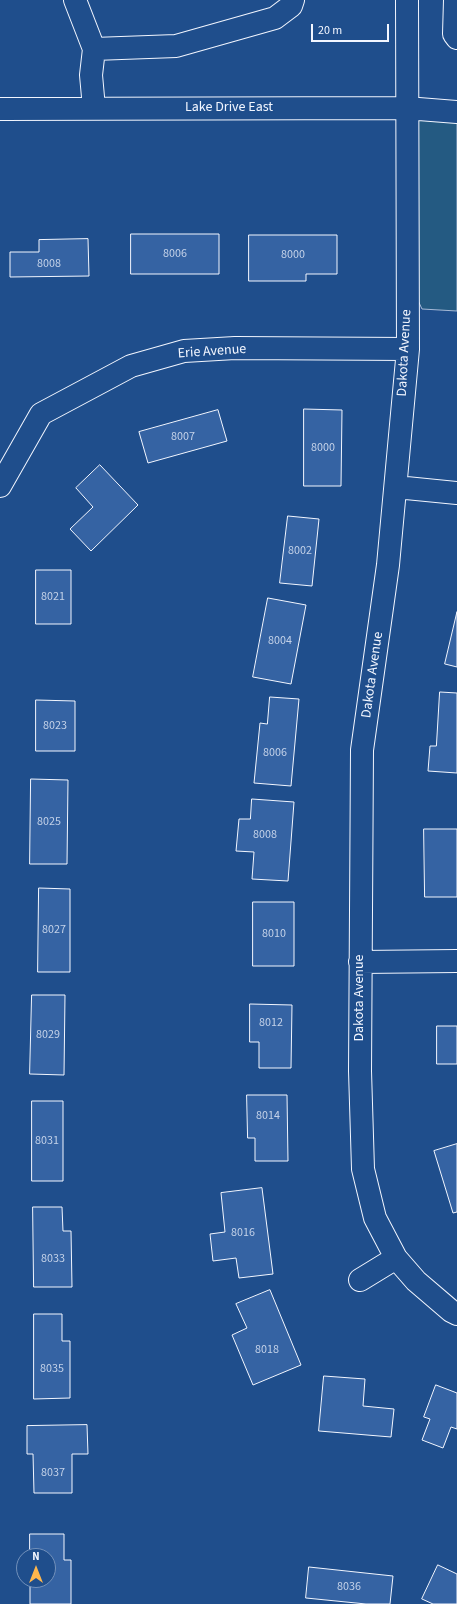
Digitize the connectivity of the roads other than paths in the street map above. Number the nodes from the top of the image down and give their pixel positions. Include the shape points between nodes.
1 (75, 0) edge
2 (293, 0) edge
3 (455, 0) edge
4 (406, 1) edge
5 (457, 38) edge
6 (94, 49) junction
7 (94, 108) junction
8 (406, 108) junction
9 (0, 109) edge
10 (457, 112) edge
11 (408, 349) junction
12 (0, 486) edge
13 (396, 486) junction
14 (457, 493) edge
15 (457, 961) edge
16 (360, 962) junction
17 (396, 1258) junction
18 (360, 1280) dead end
19 (457, 1314) edge

1 - 6 street
2 - 6 street via 291,6 275,18 176,46
3 - 5 street via 454,34
4 - 8 street, Dakota Avenue
6 - 7 street via 91,75
7 - 8 street, Lake Drive East
7 - 9 street, Lake Drive East
8 - 10 street, Lake Drive East
8 - 11 street, Dakota Avenue
11 - 12 street, Erie Avenue via 235,348 184,351 131,366 41,414
11 - 13 street, Dakota Avenue
13 - 14 street
13 - 16 street, Dakota Avenue via 388,565 362,750
15 - 16 street
16 - 17 street, Dakota Avenue via 363,1169 375,1218
17 - 18 street
17 - 19 street, Dakota Avenue via 416,1281

